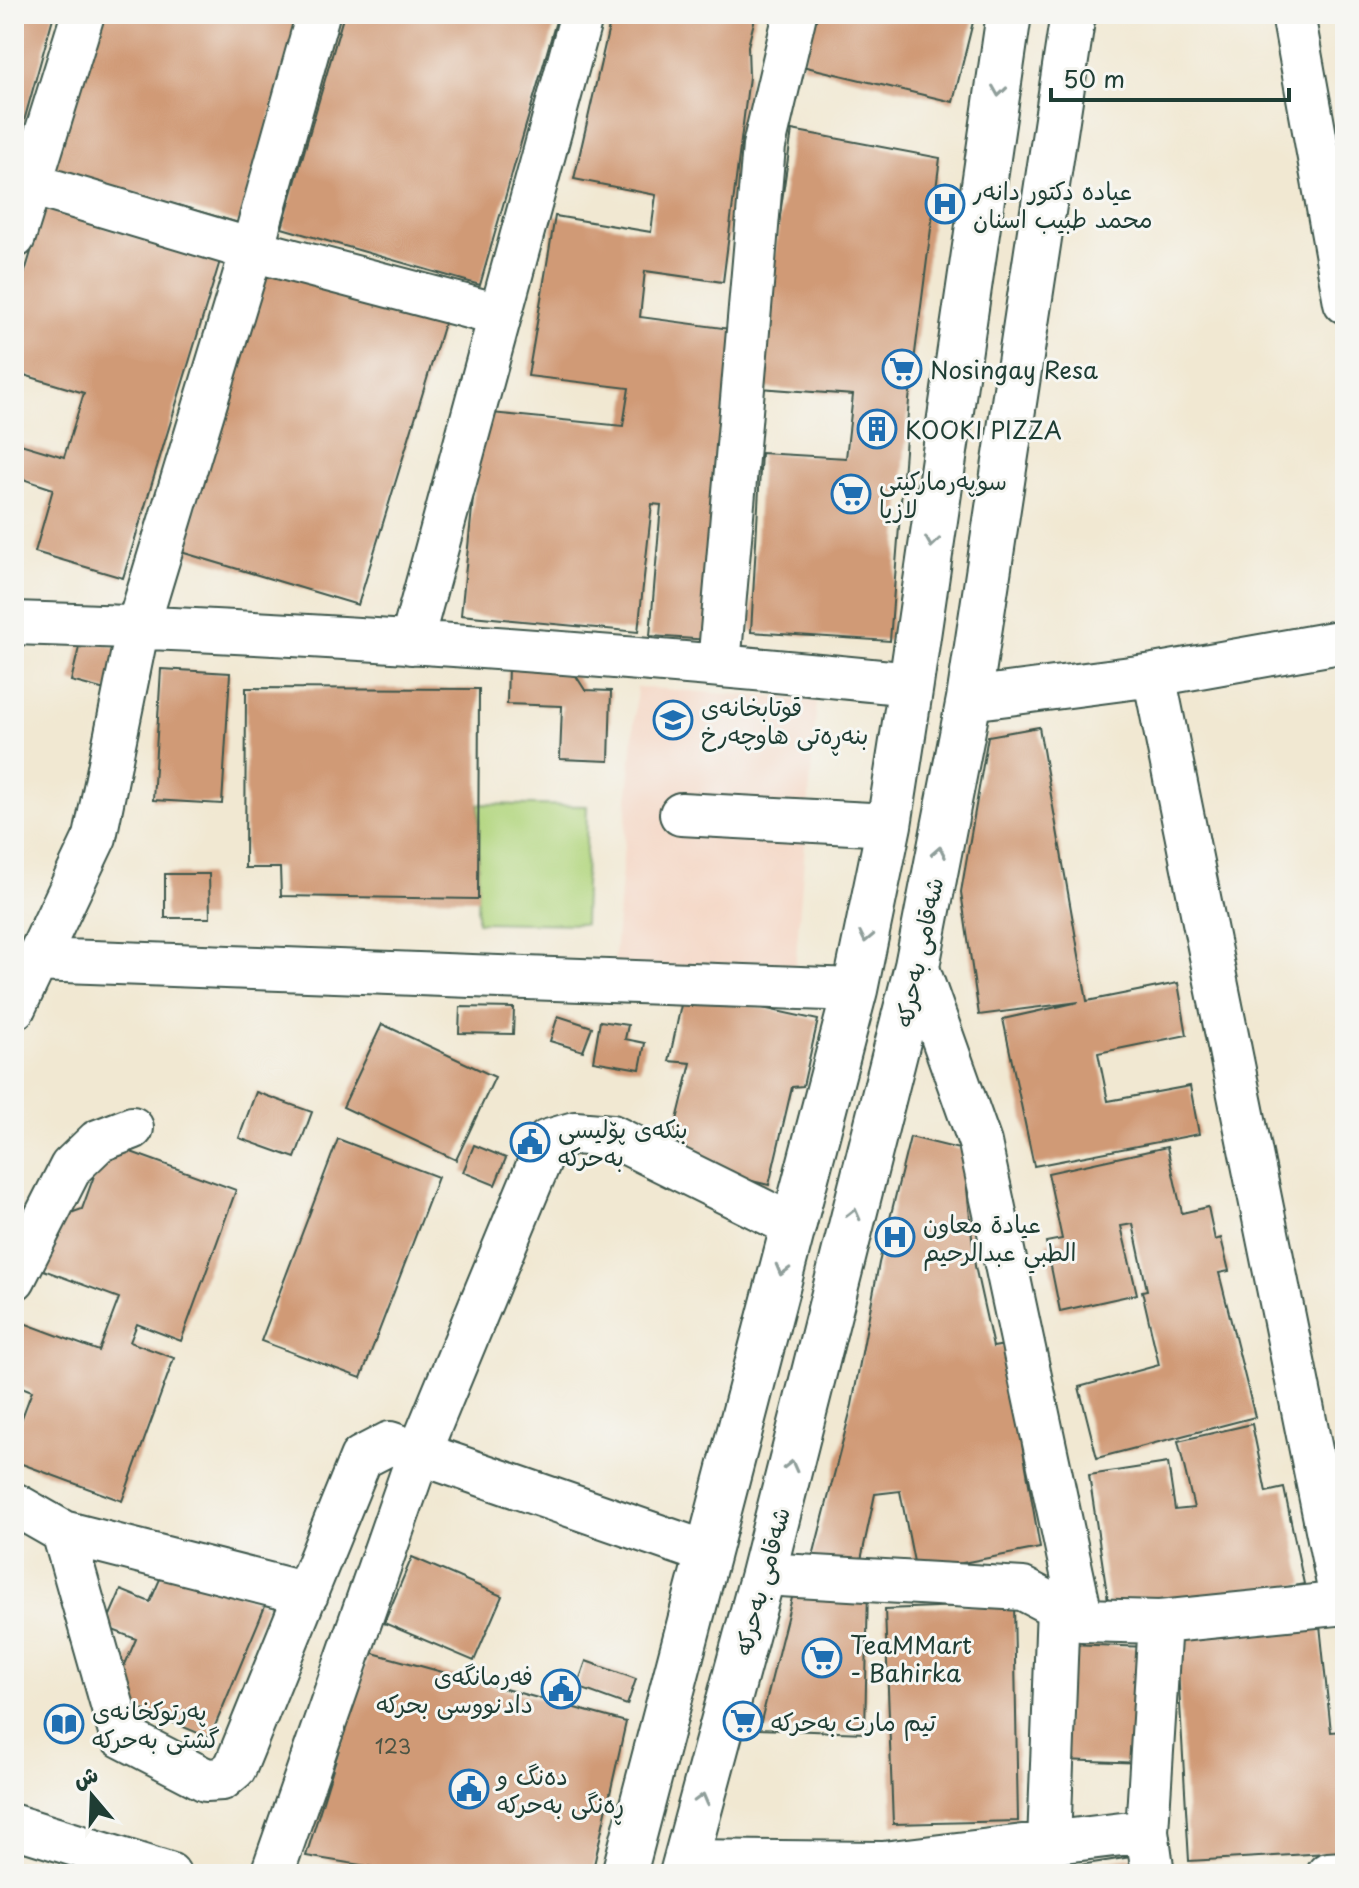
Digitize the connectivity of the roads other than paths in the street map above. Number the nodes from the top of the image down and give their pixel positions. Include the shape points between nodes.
1 (83, 14) edge
2 (318, 14) edge
3 (582, 14) edge
4 (795, 14) edge
5 (1009, 14) edge
6 (1073, 14) edge
7 (1293, 14) edge
8 (22, 181) edge
9 (14, 237) edge
10 (252, 250) junction
11 (1345, 302) edge
12 (499, 315) junction
13 (14, 623) edge
14 (138, 626) junction
15 (1345, 641) edge
16 (411, 643) junction
17 (719, 665) junction
18 (1154, 675) junction
19 (911, 684) junction
20 (969, 699) junction
21 (681, 814) dead end
22 (889, 825) junction
23 (37, 960) junction
24 (917, 966) junction
25 (855, 990) junction
26 (14, 1008) edge
27 (132, 1128) dead end
28 (794, 1226) junction
29 (14, 1279) edge
30 (763, 1343) junction
31 (819, 1355) junction
32 (419, 1453) junction
33 (14, 1504) edge
34 (63, 1532) junction
35 (708, 1553) junction
36 (763, 1574) junction
37 (307, 1594) junction
38 (1343, 1603) edge
39 (1070, 1613) junction
40 (1160, 1622) junction
41 (14, 1826) edge
42 (1147, 1831) junction
43 (1049, 1843) junction
44 (684, 1868) edge
45 (882, 1868) edge
46 (1345, 1873) edge
47 (169, 1874) edge
48 (272, 1874) edge
49 (624, 1874) edge
50 (1153, 1874) edge
51 (1328, 1874) edge

1 - 8 street
2 - 10 street
3 - 12 street
4 - 17 street via 764,146
5 -> 19 main road
6 - 20 main road, شەقامی بەحرکە
7 - 11 street
8 - 9 street
8 - 10 street
10 - 12 street
10 - 14 street
12 - 16 street
13 - 14 street
14 - 16 street
14 - 23 street via 95,837
15 - 18 street
16 - 17 street
17 - 19 street
18 - 20 street
18 - 38 street
19 - 22 main road
24 -> 20 main road, شەقامی بەحرکە
21 - 22 street
22 -> 25 main road
23 - 25 street
23 - 26 street
31 -> 24 main road, شەقامی بەحرکە
24 - 39 street via 980,1143
25 - 28 main road
27 - 29 street via 98,1141 71,1167
28 -> 30 main road
28 - 32 street via 612,1136 575,1133 548,1141
30 - 31 main road
30 - 35 main road
36 -> 31 main road, شەقامی بەحرکە
32 - 35 street
32 - 37 street via 390,1443 361,1458
32 - 48 street
33 - 34 street
34 - 37 street
34 - 37 street via 121,1736 206,1780 222,1779 235,1768
35 - 49 main road
36 - 39 street via 1023,1589
44 -> 36 main road, شەقامی بەحرکە
38 - 40 street
39 - 40 street
39 - 43 street
40 - 42 street
41 - 47 street
42 - 43 street
42 - 50 street
43 - 45 street
44 - 45 street
46 - 51 street

